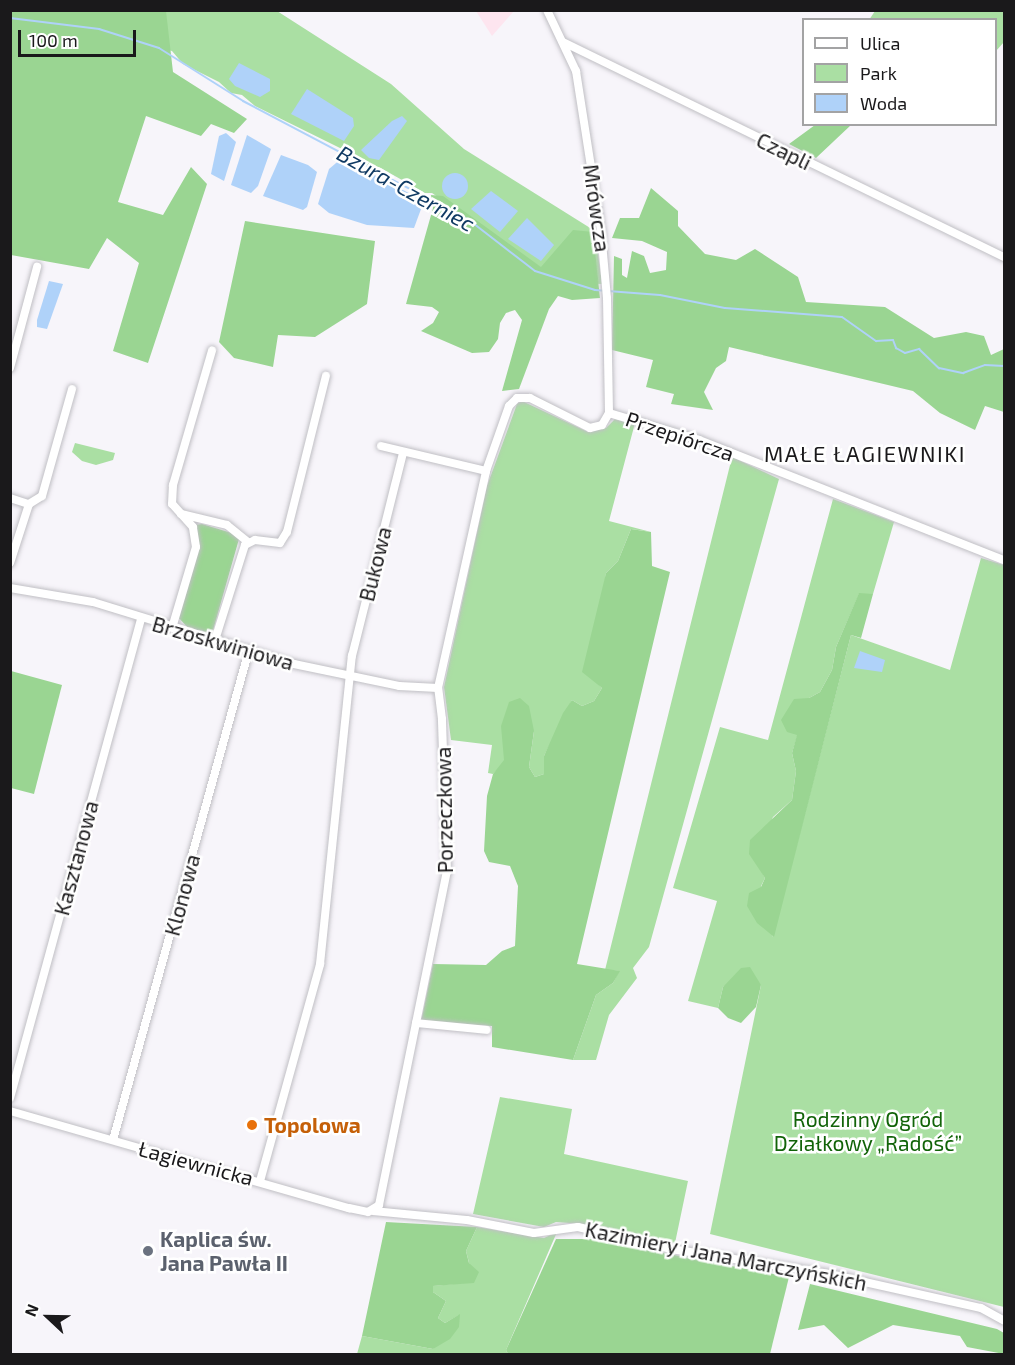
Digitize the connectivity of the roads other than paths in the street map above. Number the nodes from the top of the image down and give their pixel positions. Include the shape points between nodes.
1 (547, 10) edge
2 (563, 42) junction
3 (592, 57) junction
4 (576, 71) junction
5 (1005, 257) edge
6 (37, 267) dead end
7 (212, 351) dead end
8 (10, 368) edge
9 (326, 376) dead end
10 (72, 389) dead end
11 (609, 414) junction
12 (505, 416) joint
13 (381, 446) dead end
14 (403, 453) junction
15 (486, 471) junction
16 (10, 498) edge
17 (29, 504) junction
18 (181, 513) junction
19 (248, 542) junction
20 (1005, 560) edge
21 (10, 562) edge
22 (10, 588) edge
23 (141, 619) junction
24 (171, 628) junction
25 (215, 640) junction
26 (249, 650) junction
27 (350, 674) junction
28 (438, 688) junction
29 (416, 1023) junction
30 (487, 1030) dead end
31 (10, 1098) edge
32 (10, 1111) edge
33 (113, 1140) junction
34 (260, 1181) junction
35 (376, 1208) junction
36 (1005, 1321) edge

1 - 2 street, Mrówcza
2 - 3 street, Czapli
2 - 4 street, Mrówcza
3 - 4 street
3 - 5 street, Czapli
4 - 11 street, Mrówcza via 606,280
6 - 8 street
7 - 18 street via 173,485 172,504
9 - 19 street via 283,540 276,544
10 - 17 street via 42,496
11 - 12 street, Przepiórcza via 602,425 584,427 523,397 513,400
11 - 20 street, Przepiórcza via 699,440
12 - 15 street, Porzeczkowa
13 - 14 street
14 - 15 street
14 - 27 street, Bukowa
15 - 28 street, Porzeczkowa
16 - 17 street
17 - 21 street
18 - 19 street via 227,525
18 - 24 street via 193,527 196,547
19 - 25 street via 240,555
22 - 23 street, Brzoskwiniowa via 93,602
23 - 24 street, Brzoskwiniowa
23 - 31 street, Kasztanowa
24 - 25 street, Brzoskwiniowa
25 - 26 street, Brzoskwiniowa
26 - 27 street, Brzoskwiniowa via 294,664
26 - 33 street, Klonowa
27 - 28 street, Brzoskwiniowa via 399,686
27 - 34 street via 322,953
28 - 29 street, Porzeczkowa via 447,872
29 - 30 street
29 - 35 street, Porzeczkowa
32 - 33 street, Łagiewnicka
33 - 34 street, Łagiewnicka
34 - 35 street, Łagiewnicka via 349,1208
35 - 36 street, Kazimiery i Jana Marczyńskich via 534,1233 578,1227 670,1249 829,1274 981,1308

